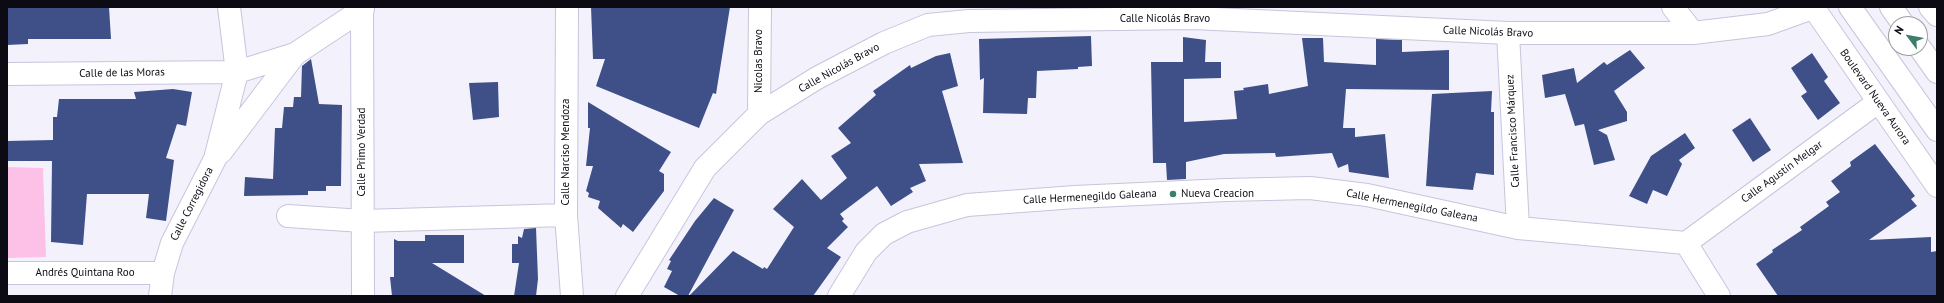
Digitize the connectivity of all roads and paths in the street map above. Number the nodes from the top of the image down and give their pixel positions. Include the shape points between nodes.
1 (229, 7) edge
2 (567, 7) edge
3 (760, 7) edge
4 (1673, 7) edge
5 (1813, 7) edge
6 (1850, 7) edge
7 (1891, 7) edge
8 (1930, 7) edge
9 (362, 8) edge
10 (1937, 15) edge
11 (1897, 16) edge
12 (1508, 33) junction
13 (1693, 33) junction
14 (295, 54) junction
15 (1926, 56) edge
16 (237, 72) junction
17 (1937, 72) edge
18 (7, 74) edge
19 (1878, 102) junction
20 (759, 114) junction
21 (1937, 130) edge
22 (215, 159) junction
23 (1937, 186) edge
24 (566, 215) junction
25 (288, 216) dead end
26 (362, 221) junction
27 (1518, 228) junction
28 (1686, 243) junction
29 (7, 273) edge
30 (163, 273) junction
31 (160, 296) edge
32 (363, 296) edge
33 (572, 296) edge
34 (627, 296) edge
35 (839, 296) edge
36 (1719, 296) edge

1 - 16 street
2 - 24 street, Calle Narciso Mendoza
3 - 20 street, Nicolas Bravo
4 - 13 street
5 - 13 street, Calle Nicolás Bravo via 1768,24
5 - 19 street, Boulevard Nueva Aurora
6 - 21 street
7 - 11 street
8 - 10 street
9 - 14 street, Calle Corregidora
9 - 26 street, Calle Primo Verdad
12 - 13 street, Calle Nicolás Bravo
12 - 20 street, Calle Nicolás Bravo via 1194,18 969,21 928,25 884,43 817,78
12 - 27 street, Calle Francisco Márquez
14 - 16 street, Calle Corregidora
14 - 22 street, Calle Corregidora
15 - 17 street
16 - 18 street, Calle de las Moras
16 - 22 street, Calle Corregidora
19 - 23 street, Boulevard Nueva Aurora
19 - 28 street, Calle Agustín Melgar
20 - 34 street, Calle Nicolás Bravo via 705,168
22 - 30 street, Calle Corregidora via 172,243
24 - 26 street
24 - 33 street, Calle Narciso Mendoza
25 - 26 street
26 - 32 street, Calle Primo Verdad
27 - 28 street, Calle Hermenegildo Galeana
27 - 35 street, Calle Hermenegildo Galeana via 1367,195 1310,188 1091,196 967,205 907,222 884,234 866,252
28 - 36 street
29 - 30 street, Andrés Quintana Roo
30 - 31 street, Calle Corregidora

